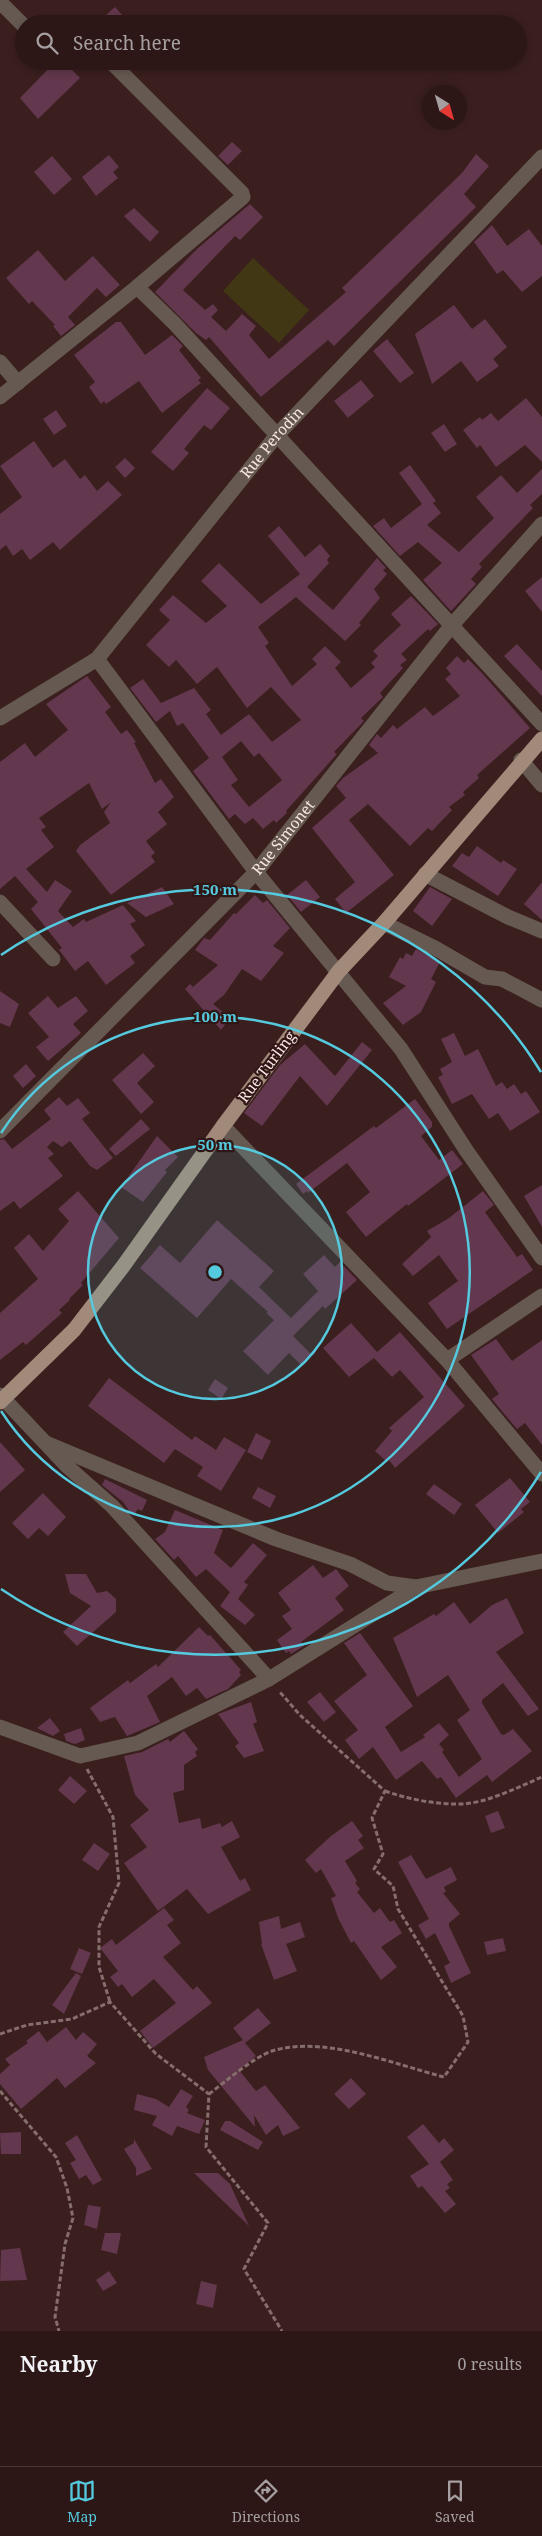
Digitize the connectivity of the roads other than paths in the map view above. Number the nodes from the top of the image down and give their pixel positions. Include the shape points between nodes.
1 (0, 2) edge
2 (15, 17) edge
3 (119, 70) edge
4 (542, 157) edge
5 (137, 287) junction
6 (0, 362) edge
7 (18, 383) junction
8 (0, 397) edge
9 (277, 435) junction
10 (542, 524) edge
11 (452, 625) junction
12 (97, 659) junction
13 (0, 718) edge
14 (542, 724) edge
15 (542, 739) edge
16 (521, 760) junction
17 (542, 785) edge
18 (256, 872) junction
19 (424, 874) junction
20 (0, 902) edge
21 (384, 923) junction
22 (542, 931) edge
23 (53, 959) dead end
24 (339, 972) junction
25 (542, 1000) edge
26 (223, 1126) junction
27 (0, 1132) edge
28 (542, 1258) edge
29 (542, 1296) edge
30 (447, 1360) junction
31 (1, 1399) edge
32 (48, 1444) junction
33 (542, 1474) edge
34 (542, 1561) edge
35 (416, 1587) junction
36 (269, 1679) junction
37 (0, 1727) edge

1 - 2 street
3 - 5 street via 229,179 243,197
4 - 9 street, Rue Perodin
5 - 7 street
5 - 9 street
6 - 7 street
7 - 8 street
9 - 11 street
9 - 12 street, Rue Perodin
10 - 11 street, Rue Simonet
11 - 14 street
11 - 18 street, Rue Simonet
12 - 13 street, Rue Perodin
12 - 18 street
15 - 16 main road, Rue Turling
16 - 17 street
16 - 19 main road, Rue Turling
18 - 24 street
18 - 27 street, Rue Simonet
19 - 21 main road, Rue Turling
19 - 22 street
20 - 23 street
21 - 24 main road, Rue Turling
21 - 25 street via 485,976 502,979
24 - 26 main road, Rue Turling
24 - 28 street via 401,1049 466,1150
26 - 30 street
26 - 31 main road, Rue Turling via 74,1330
29 - 30 street
30 - 33 street
31 - 32 street
32 - 35 street via 276,1539 350,1564 387,1583
32 - 36 street via 68,1467 112,1506
34 - 35 street
35 - 36 street
36 - 37 street via 138,1743 80,1756

